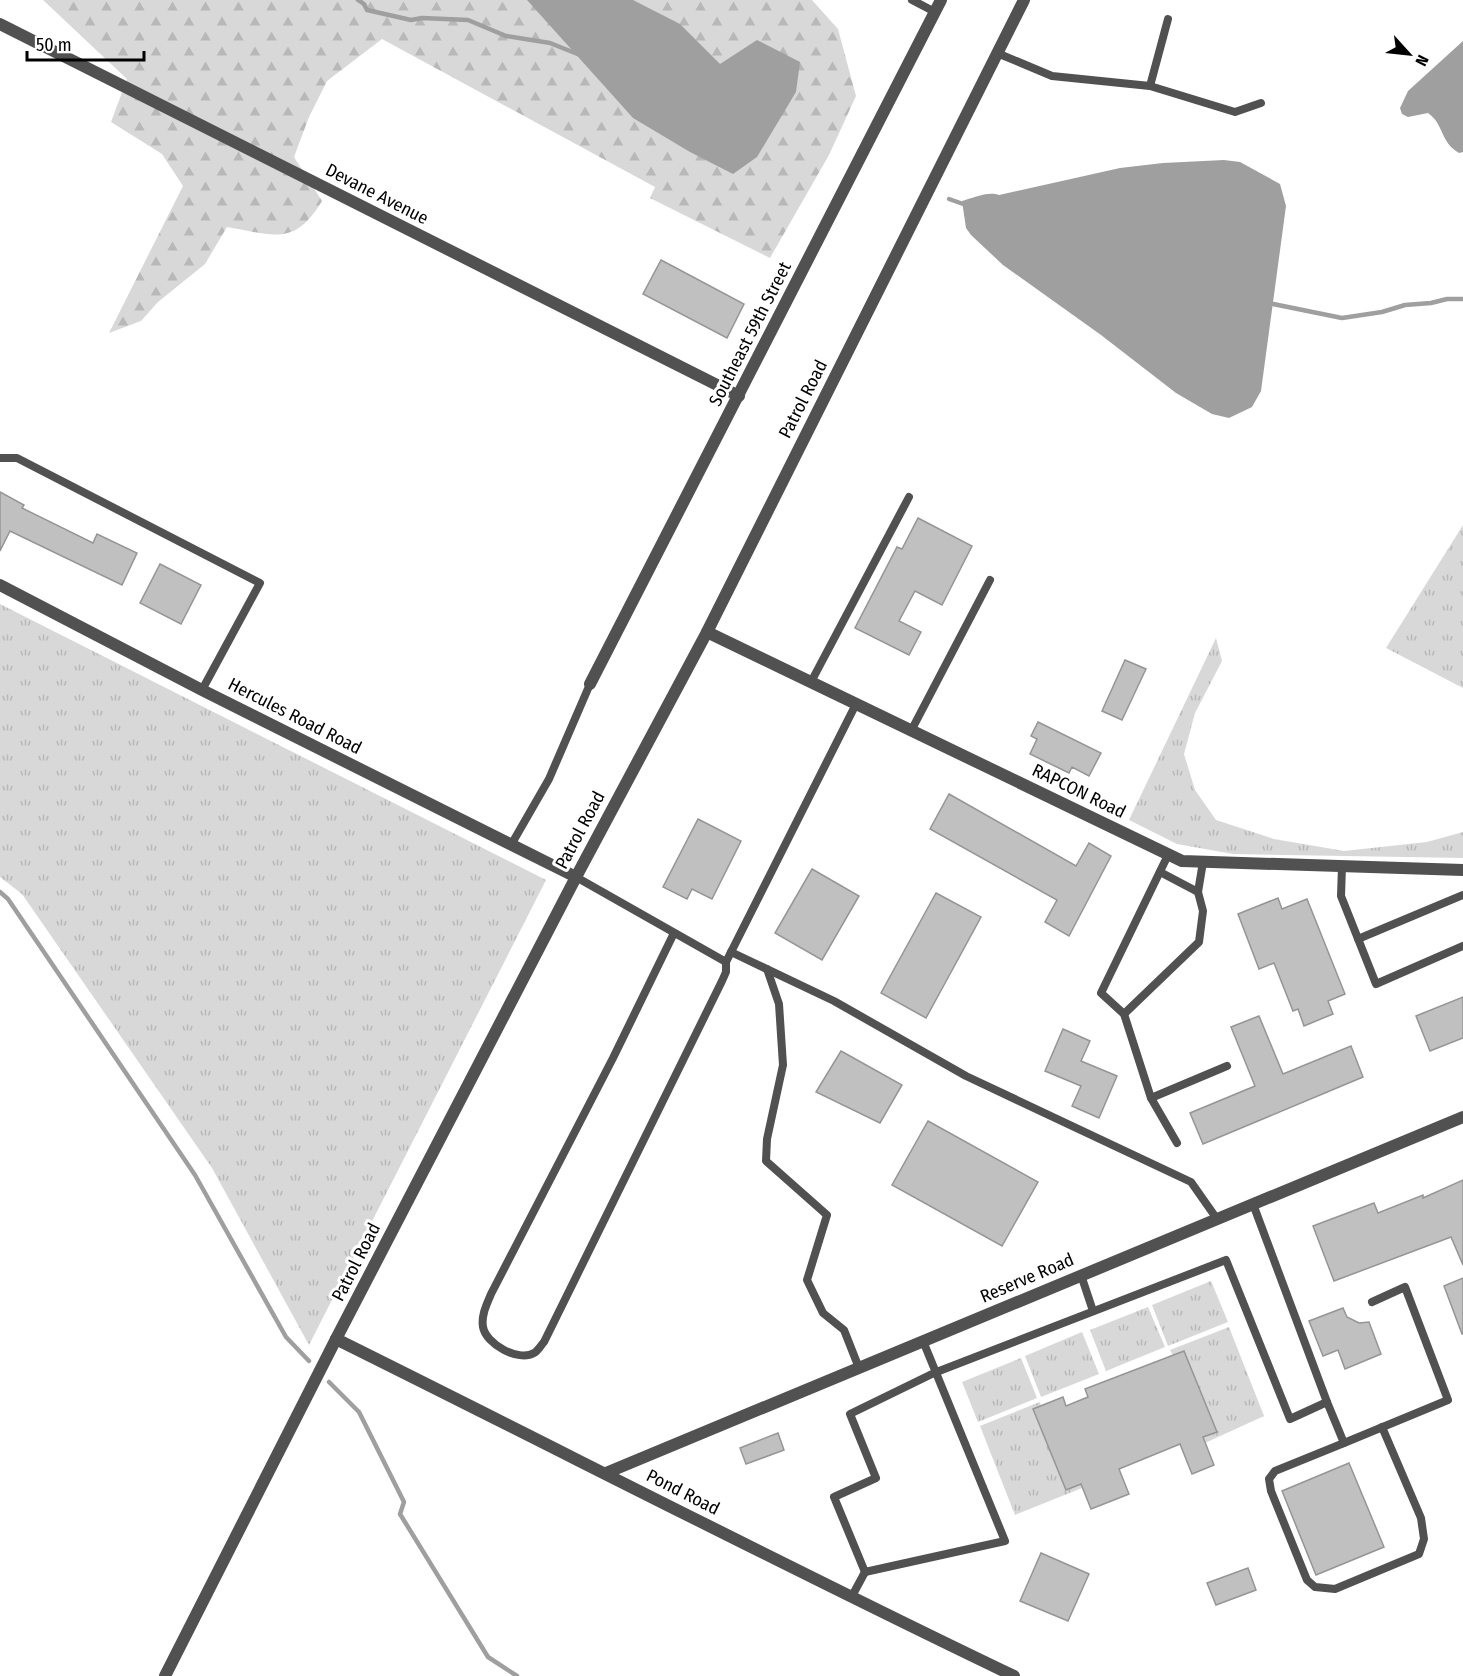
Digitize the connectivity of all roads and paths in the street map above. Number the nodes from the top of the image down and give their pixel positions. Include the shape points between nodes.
1 (912, 0) edge
2 (941, 0) edge
3 (1024, 0) edge
4 (935, 12) junction
5 (1168, 19) dead end
6 (0, 24) edge
7 (997, 54) junction
8 (1150, 86) junction
9 (1261, 103) dead end
10 (739, 396) junction
11 (0, 458) edge
12 (909, 497) dead end
13 (990, 580) dead end
14 (0, 585) edge
15 (707, 632) junction
16 (811, 682) junction
17 (590, 684) joint
18 (202, 690) junction
19 (856, 704) junction
20 (911, 730) junction
21 (511, 845) junction
22 (1168, 855) junction
23 (1203, 862) junction
24 (1342, 866) junction
25 (1463, 870) edge
26 (1160, 872) junction
27 (576, 877) junction
28 (1198, 892) junction
29 (1463, 895) edge
30 (674, 933) junction
31 (1358, 939) junction
32 (1463, 946) edge
33 (731, 952) junction
34 (726, 962) junction
35 (767, 969) junction
36 (1124, 1014) junction
37 (1227, 1066) dead end
38 (1151, 1098) junction
39 (1463, 1117) edge
40 (1178, 1143) dead end
41 (1253, 1204) junction
42 (1216, 1219) junction
43 (1081, 1275) junction
44 (1372, 1302) dead end
45 (1093, 1311) junction
46 (336, 1339) junction
47 (923, 1341) junction
48 (860, 1368) junction
49 (934, 1372) junction
50 (1327, 1402) junction
51 (1382, 1427) junction
52 (1344, 1443) junction
53 (606, 1473) junction
54 (865, 1572) junction
55 (851, 1599) junction
56 (165, 1676) edge
57 (1014, 1676) edge

1 - 4 lane
2 - 4 street, Southeast 59th Street
3 - 7 street, Patrol Road
4 - 10 street, Southeast 59th Street
5 - 8 lane
6 - 10 street, Devane Avenue
7 - 8 lane via 1052,76
7 - 15 street, Patrol Road
8 - 9 lane via 1235,112
10 - 17 street, Southeast 59th Street
11 - 18 lane via 17,458 261,583
12 - 16 lane
13 - 20 lane
14 - 18 street, Hercules Road Road
15 - 16 street, RAPCON Road
15 - 27 street, Patrol Road
16 - 19 street, RAPCON Road
17 - 21 lane via 549,779
18 - 21 street, Hercules Road Road
19 - 20 street, RAPCON Road
19 - 33 lane
20 - 22 street, RAPCON Road
21 - 27 street, Hercules Road Road
22 - 23 street, RAPCON Road via 1182,861
22 - 26 lane
23 - 24 street, RAPCON Road
23 - 28 lane
24 - 25 street, RAPCON Road
24 - 31 lane via 1341,896
26 - 28 lane
26 - 36 lane via 1101,993
27 - 30 lane
27 - 46 street, Patrol Road
28 - 36 lane via 1203,911 1199,942
29 - 31 lane
30 - 34 lane
30 - 34 lane via 614,1058 491,1294 483,1326 499,1347 523,1355 535,1353 544,1342 722,981
31 - 32 lane via 1376,984
33 - 34 lane
33 - 35 lane
35 - 42 lane via 834,1001 966,1076 1191,1182
35 - 48 lane via 779,1004 783,1065 766,1161 827,1215 807,1280 823,1313 844,1330
36 - 38 lane
37 - 38 lane
38 - 40 lane
39 - 41 street, Reserve Road
41 - 42 street, Reserve Road
41 - 50 lane
42 - 43 street, Reserve Road
43 - 45 lane
43 - 47 street, Reserve Road
44 - 51 lane via 1405,1287 1448,1400
45 - 49 lane
45 - 50 lane via 1226,1260 1290,1419
46 - 53 street, Pond Road
46 - 56 street, Patrol Road
47 - 48 street, Reserve Road
47 - 49 lane
48 - 53 street, Reserve Road
49 - 54 lane via 850,1414 876,1478 834,1497
49 - 54 lane via 1005,1541
50 - 52 lane
51 - 52 lane
51 - 52 lane via 1421,1518 1424,1539 1419,1554 1335,1589 1315,1587 1307,1580 1269,1479 1275,1471
53 - 55 street, Pond Road
54 - 55 lane
55 - 57 street, Pond Road

